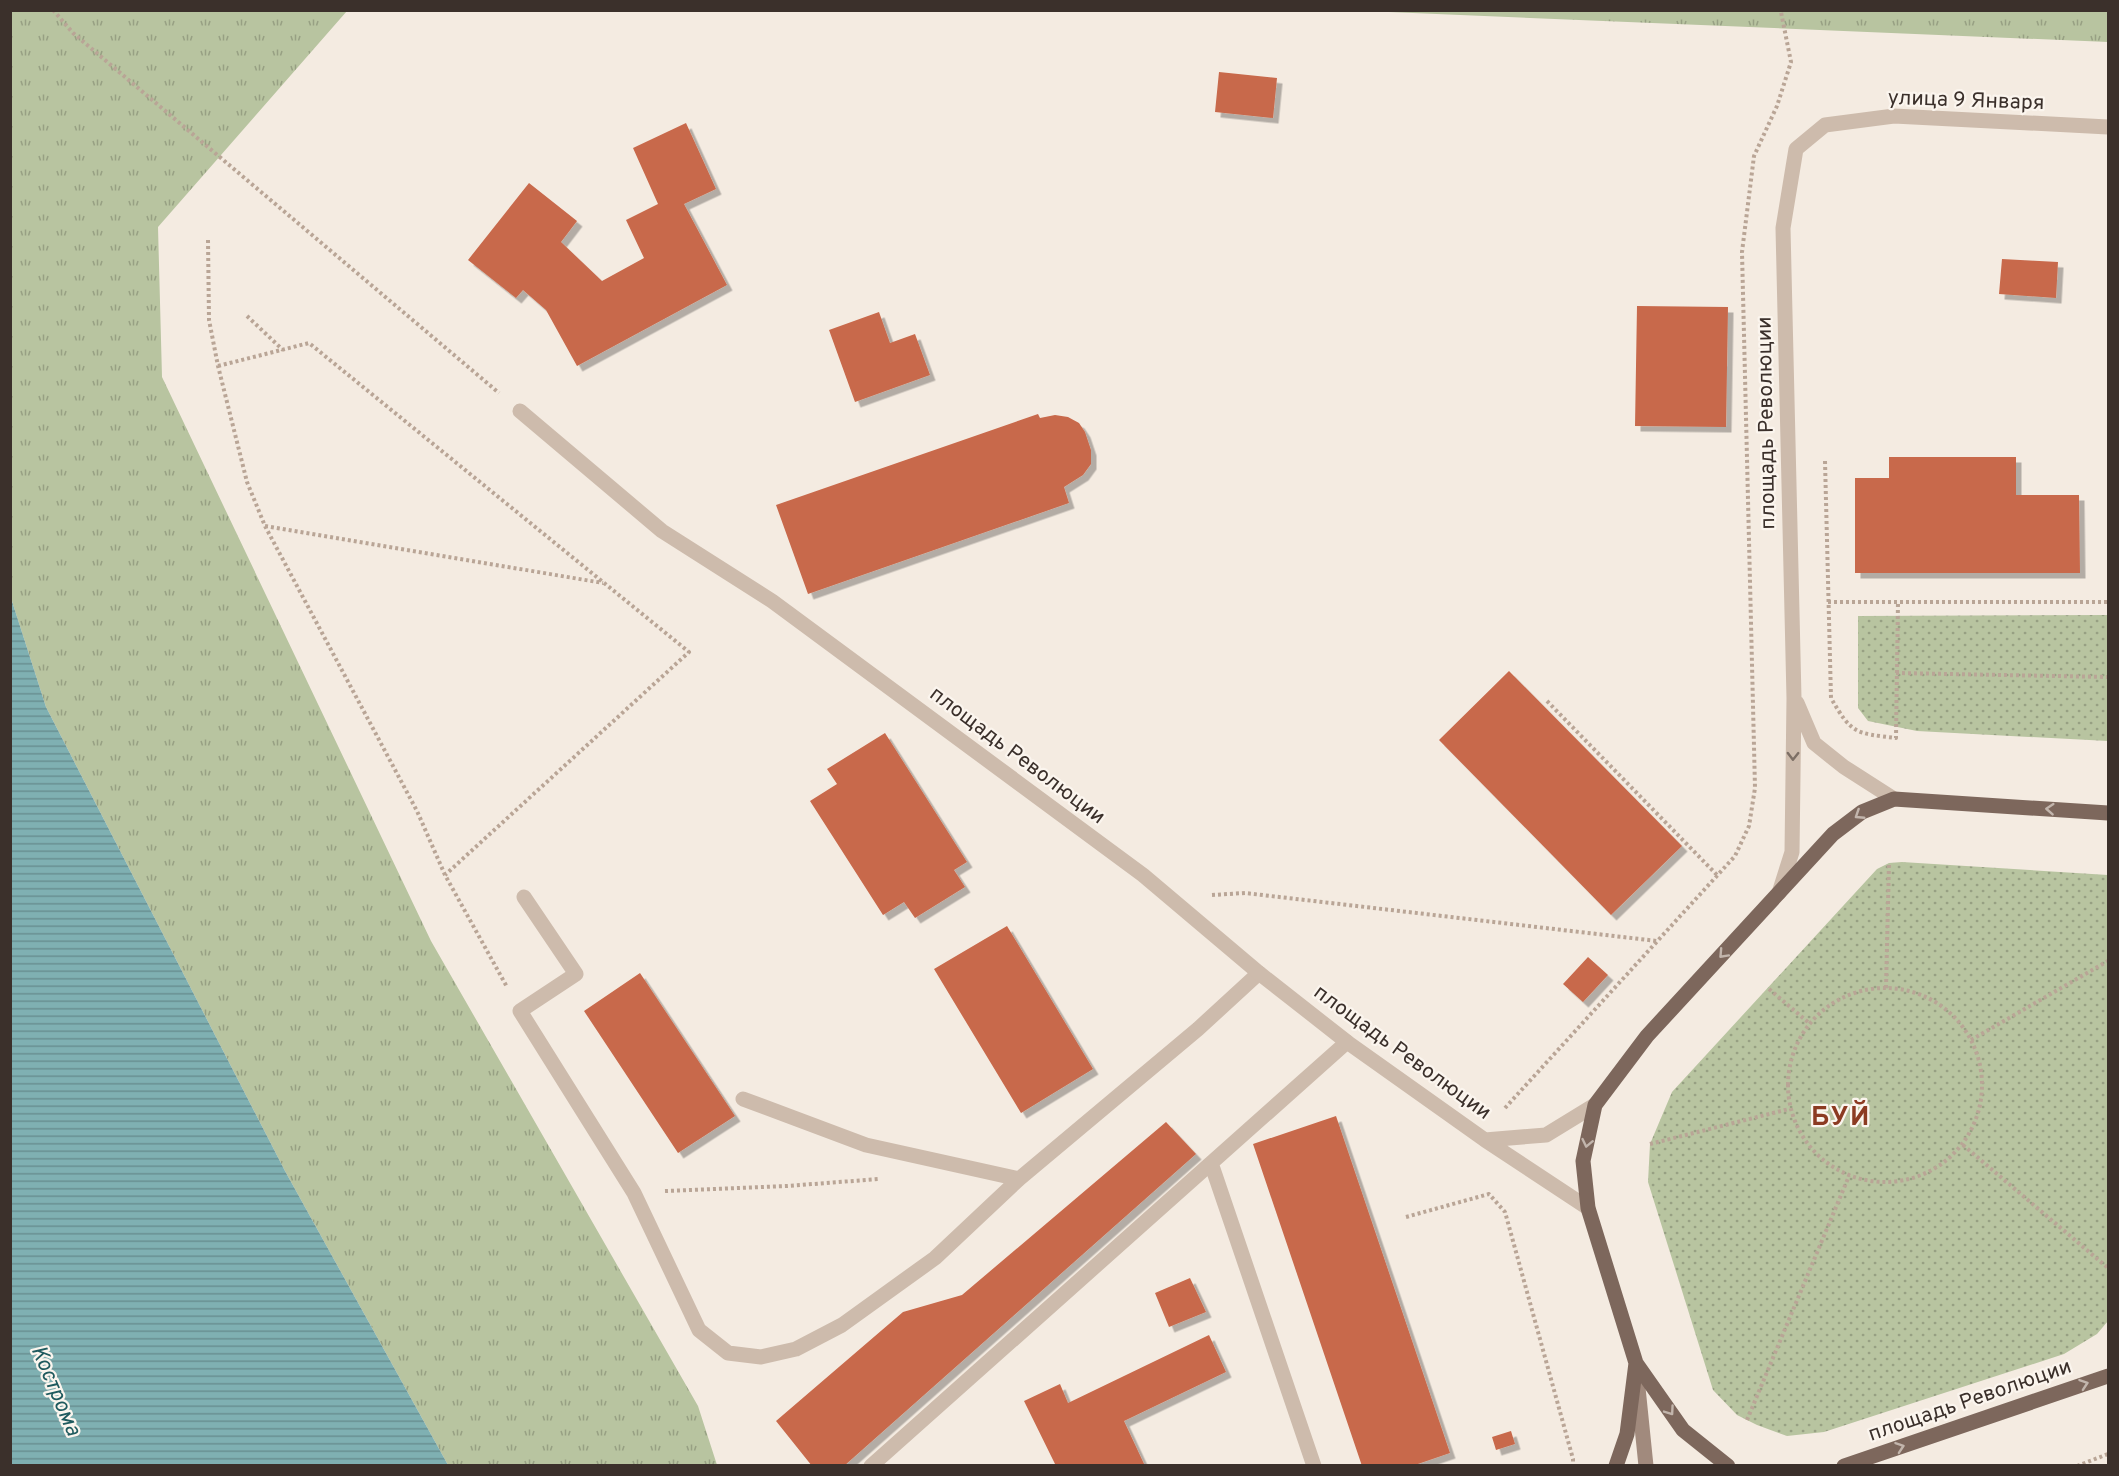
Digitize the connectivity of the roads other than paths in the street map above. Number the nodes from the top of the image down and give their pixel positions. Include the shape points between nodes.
1 (2109, 127) edge
2 (1797, 149) joint
3 (520, 411) road end
4 (1794, 698) junction
5 (1894, 799) junction
6 (2109, 813) edge
7 (1779, 893) junction
8 (524, 897) dead end
9 (1259, 973) junction
10 (1347, 1042) junction
11 (743, 1099) dead end
12 (1595, 1105) junction
13 (1485, 1140) junction
14 (1211, 1163) junction
15 (1018, 1179) junction
16 (1588, 1208) junction
17 (1636, 1363) junction
18 (2109, 1376) edge
19 (871, 1466) edge
20 (1314, 1466) edge
21 (1616, 1466) edge
22 (1646, 1466) edge
23 (1728, 1466) edge
24 (1844, 1466) edge

1 - 2 street, улица 9 Января via 1894,116 1825,125
2 - 4 street, площадь Революции via 1783,228
3 - 9 street, площадь Революции via 662,531 772,601 1143,875
4 - 5 street, площадь Революции via 1814,743
4 -> 7 street, площадь Революции via 1792,852
6 -> 5 main road, площадь Революции
5 -> 7 main road, площадь Революции via 1862,812 1833,834
7 -> 12 main road, площадь Революции via 1647,1036
8 - 15 street via 576,974 520,1011 634,1193 699,1330 728,1353 761,1356 796,1349 842,1325 935,1258
9 - 10 street, площадь Революции
9 - 15 street
10 - 13 street, площадь Революции
10 - 14 street
11 - 15 street via 866,1145
12 - 13 street, площадь Революции via 1545,1135
12 -> 16 main road, площадь Революции via 1583,1161
13 - 16 street, площадь Революции
14 - 19 street
14 - 20 street
16 - 17 main road, площадь Революции
17 - 21 main road, площадь Революции via 1627,1434
17 - 22 main road, площадь Революции
17 -> 23 main road, площадь Революции via 1683,1430
24 -> 18 main road, площадь Революции

